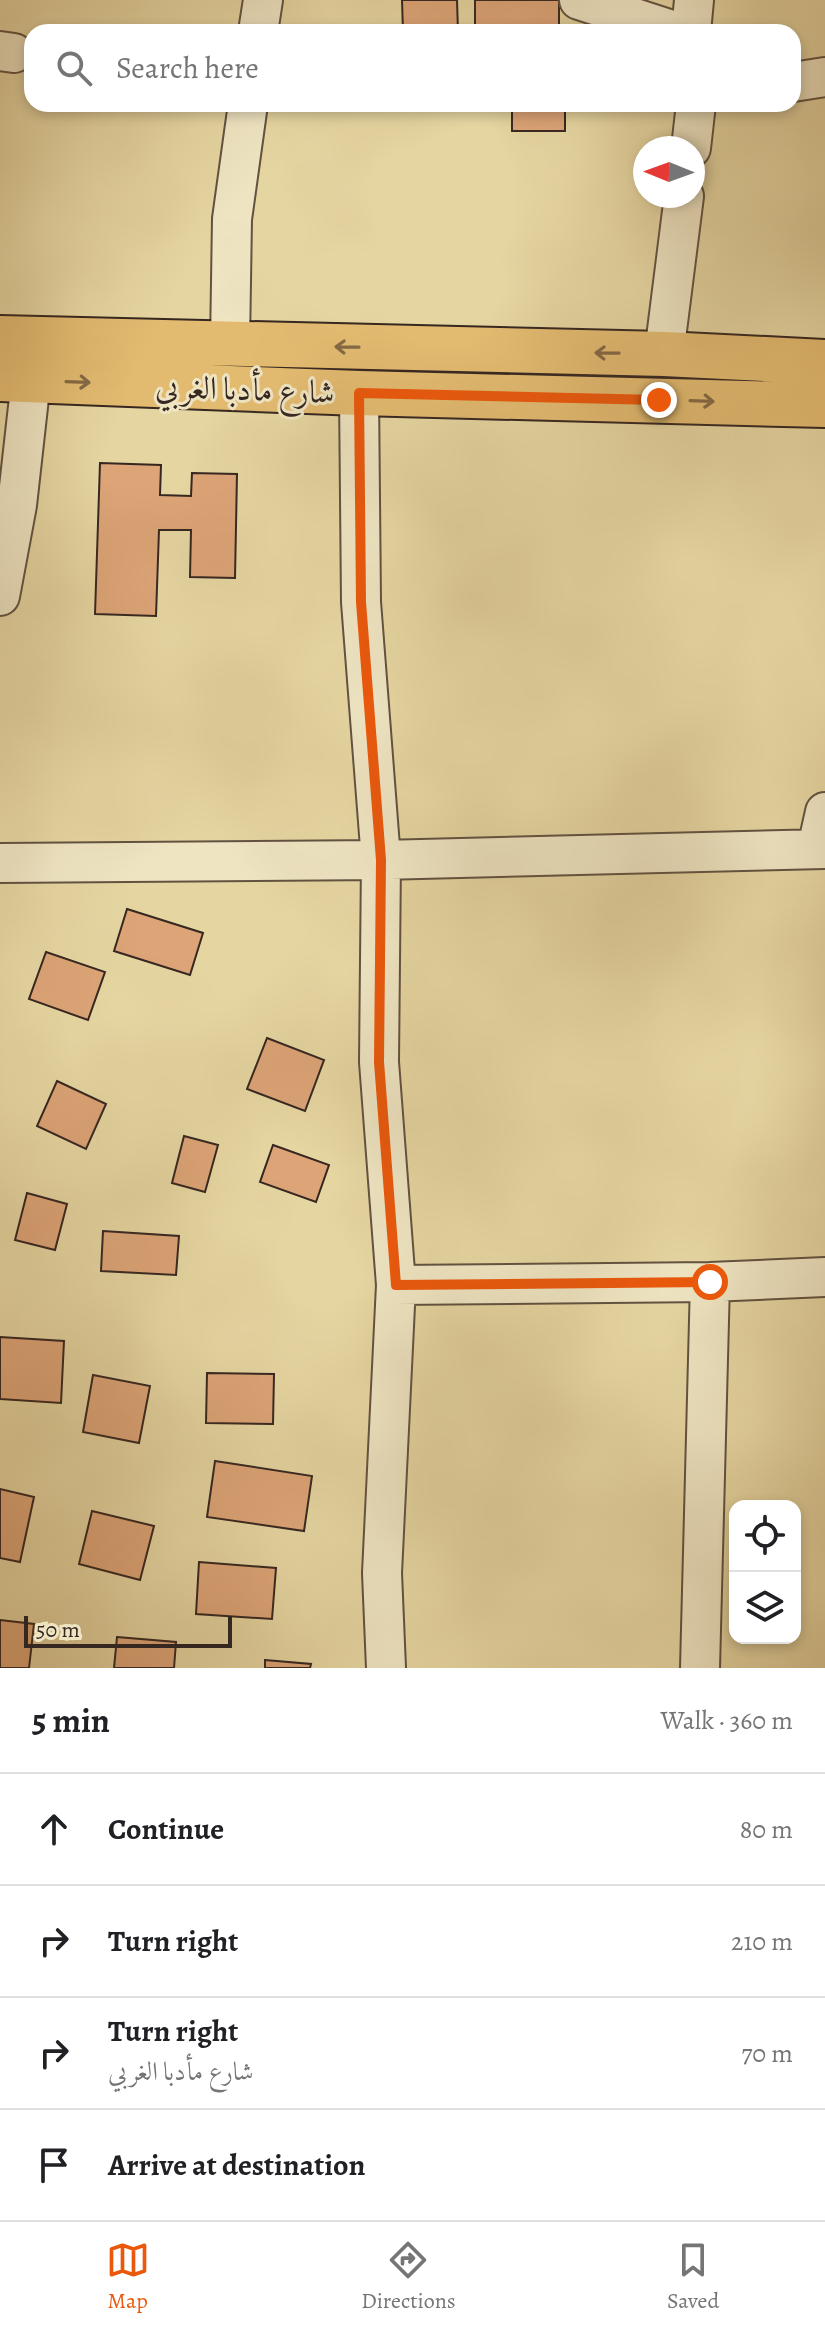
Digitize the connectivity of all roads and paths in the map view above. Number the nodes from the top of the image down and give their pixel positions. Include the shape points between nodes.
1 (263, 0) edge
2 (579, 0) edge
3 (694, 0) edge
4 (259, 24) edge
5 (653, 24) edge
6 (692, 24) edge
7 (825, 77) edge
8 (801, 81) edge
9 (247, 112) edge
10 (695, 112) edge
11 (692, 136) edge
12 (682, 208) edge
13 (0, 338) edge
14 (230, 344) junction
15 (664, 354) junction
16 (825, 362) edge
17 (15, 380) edge
18 (359, 393) junction
19 (825, 405) edge
20 (0, 596) edge
21 (822, 836) edge
22 (381, 860) junction
23 (0, 863) edge
24 (825, 1277) edge
25 (710, 1282) junction
26 (396, 1285) junction
27 (386, 1668) edge
28 (700, 1668) edge

1 - 4 street
2 - 5 street
3 - 6 street
7 - 8 street
9 - 14 street via 232,219
10 - 11 street
12 - 15 street
13 - 14 main road, شارع مأدبا الغربي
15 -> 14 main road, شارع مأدبا الغربي
15 - 16 main road, شارع مأدبا الغربي
17 -> 18 main road, شارع مأدبا الغربي
17 - 20 street via 17,505
18 -> 19 main road, شارع مأدبا الغربي
18 - 22 street via 361,602
21 - 22 street
22 - 23 street
22 - 26 street via 379,1062
24 - 25 street
25 - 26 street
25 - 28 street
26 - 27 street via 382,1573

